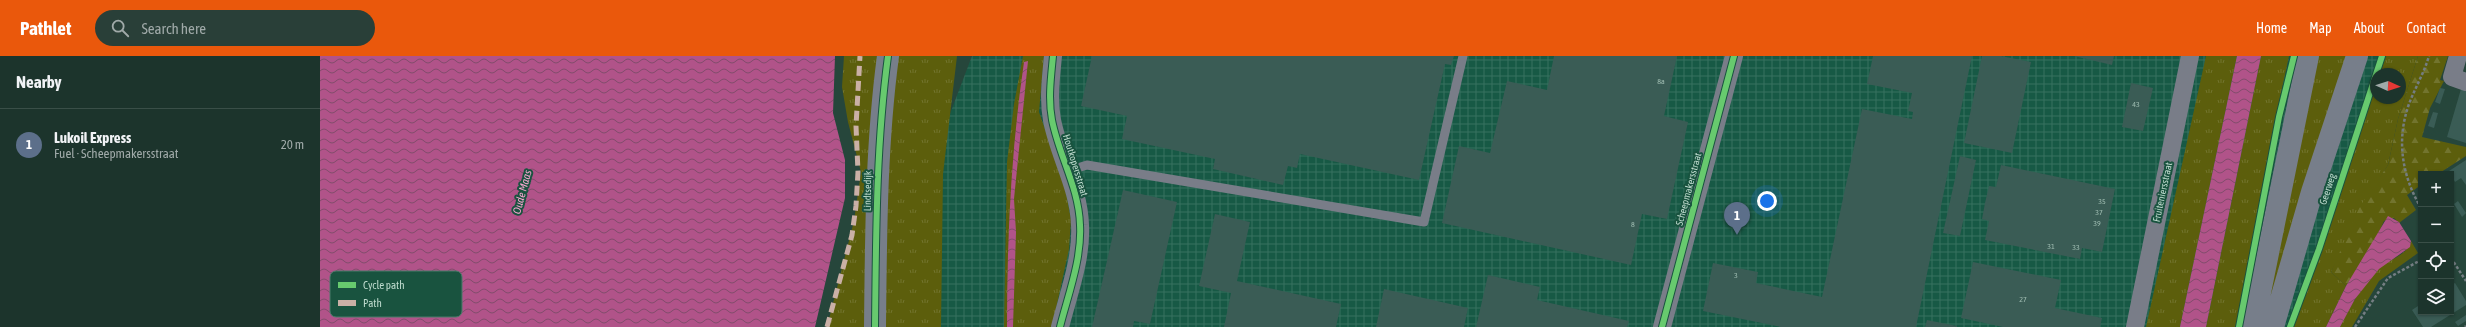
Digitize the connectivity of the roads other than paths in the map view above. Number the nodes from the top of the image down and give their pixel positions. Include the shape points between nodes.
1 (888, 56) edge
2 (1053, 56) edge
3 (1462, 56) edge
4 (1734, 56) edge
5 (2190, 56) edge
6 (2308, 56) edge
7 (2357, 56) edge
8 (2458, 56) edge
9 (2466, 82) edge
10 (1068, 172) junction
11 (875, 327) edge
12 (1060, 327) edge
13 (1662, 327) edge
14 (2134, 327) edge
15 (2253, 327) edge
16 (2273, 327) edge

1 - 11 main road, Lindtsedijk via 878,171
2 - 10 street, Houtkopersstraat via 1050,97 1052,121
3 - 10 lane via 1424,222 1087,165
4 - 13 street, Scheepmakersstraat
5 - 14 street, Fruiteniersstraat
6 - 15 main road
7 - 16 main road, Geerweg via 2312,192
8 - 9 street via 2452,77
10 - 12 street, Houtkopersstraat via 1077,200 1080,226 1078,250

